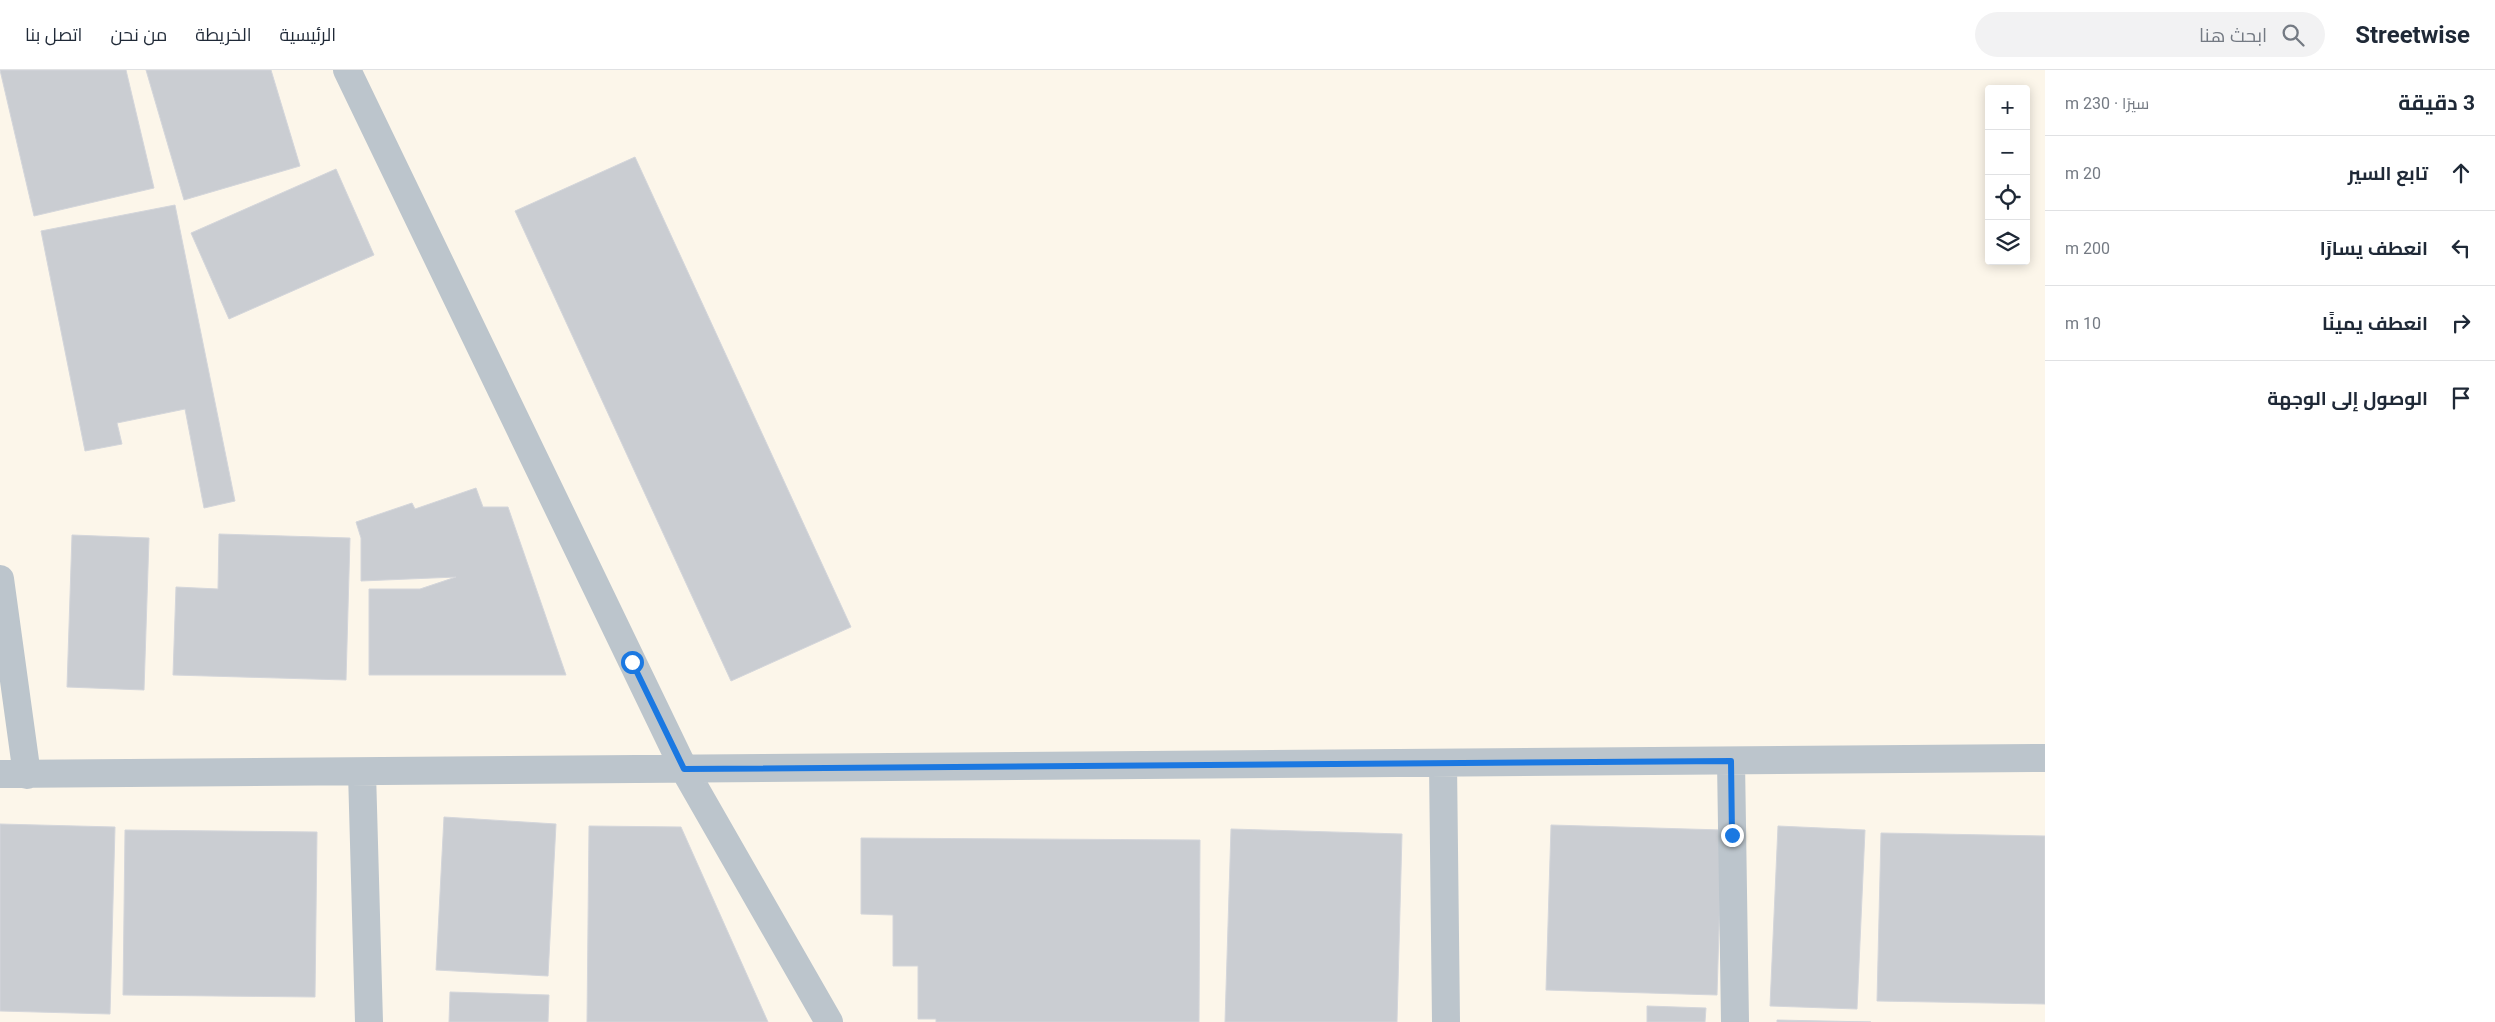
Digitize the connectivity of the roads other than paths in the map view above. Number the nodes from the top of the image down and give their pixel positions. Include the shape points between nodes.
1 (347, 70) edge
2 (0, 579) edge
3 (2045, 758) edge
4 (1731, 761) junction
5 (1443, 764) junction
6 (684, 769) junction
7 (362, 772) junction
8 (0, 774) edge
9 (27, 775) junction
10 (369, 1022) edge
11 (829, 1022) edge
12 (1446, 1022) edge
13 (1735, 1022) edge

1 - 6 street
2 - 9 street
3 - 4 street
4 - 5 street
4 - 13 street
5 - 6 street
5 - 12 street
6 - 7 street
6 - 11 street
7 - 9 street
7 - 10 street
8 - 9 street

